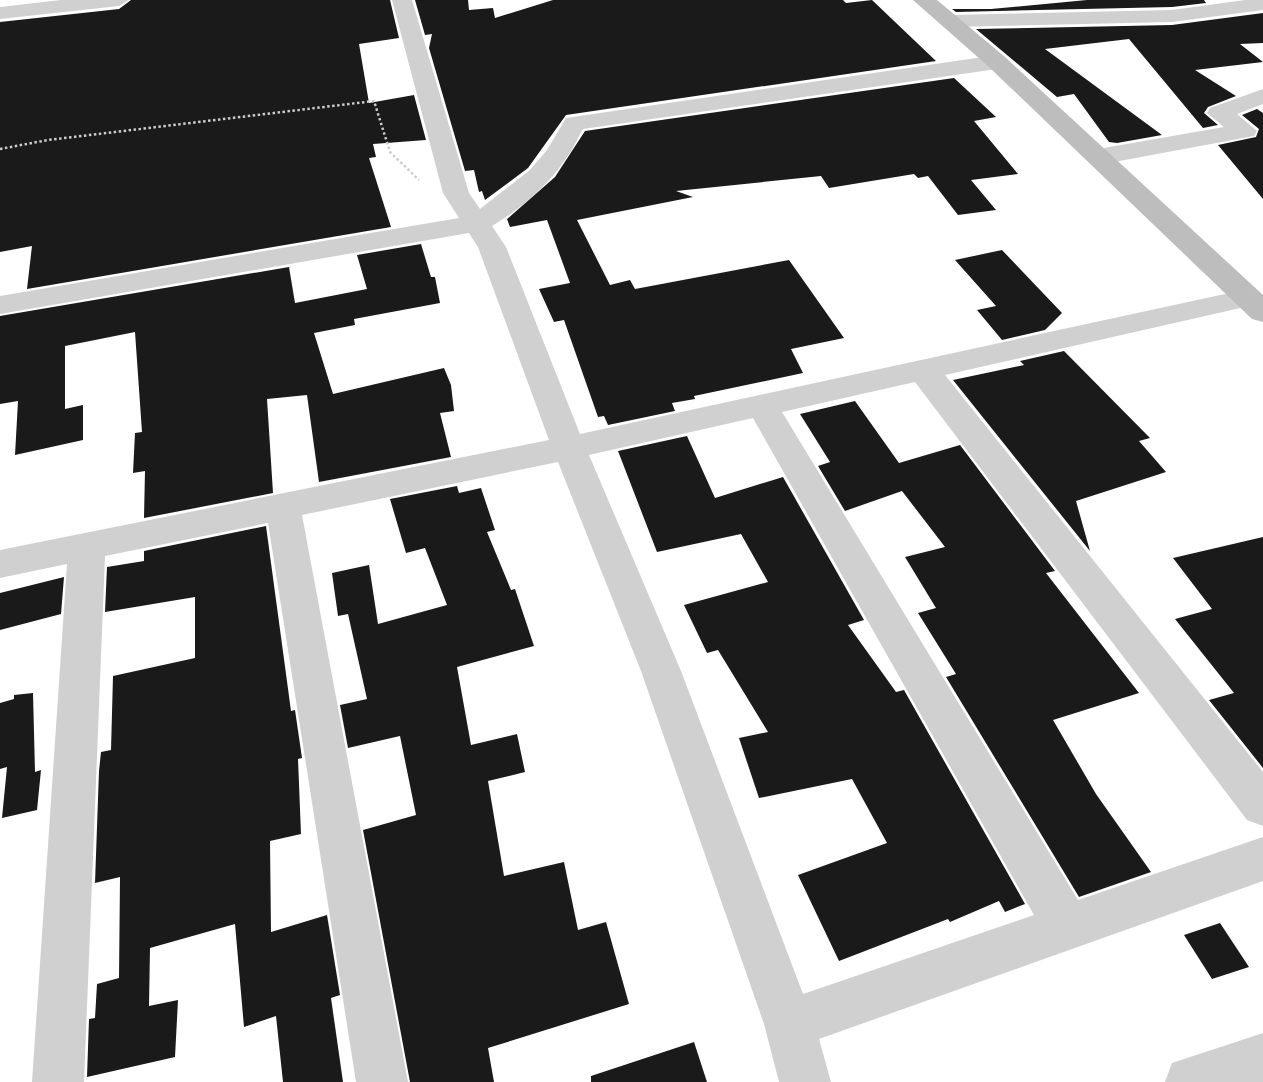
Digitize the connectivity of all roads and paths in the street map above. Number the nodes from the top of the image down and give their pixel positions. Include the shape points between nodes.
1 (117, 0) edge
2 (402, 0) edge
3 (924, 0) edge
4 (1263, 4) edge
5 (0, 13) edge
6 (950, 21) junction
7 (997, 62) junction
8 (1263, 96) edge
9 (0, 149) edge
10 (1098, 157) junction
11 (453, 183) junction
12 (477, 223) junction
13 (0, 305) edge
14 (1255, 305) edge
15 (923, 370) junction
16 (762, 405) junction
17 (569, 448) junction
18 (284, 507) junction
19 (87, 547) junction
20 (0, 564) edge
21 (1263, 806) edge
22 (1263, 859) edge
23 (1066, 926) junction
24 (789, 1024) junction
25 (1263, 1059) edge
26 (58, 1082) edge
27 (382, 1082) edge
28 (805, 1082) edge
29 (1191, 1082) edge

1 - 5 street
2 - 11 street
3 - 6 main road
4 - 6 street via 1172,16
6 - 7 main road
7 - 10 main road
7 - 12 street via 575,123 566,132 558,154 506,207
8 - 10 street via 1219,113 1245,131
9 - 11 path via 374,101 390,152 424,184
10 - 14 main road
11 - 12 street
12 - 13 street
12 - 17 street via 492,247
14 - 15 street
15 - 16 street
15 - 21 street
16 - 17 street
16 - 23 street
17 - 18 street
17 - 24 street via 661,671
18 - 19 street
18 - 27 street
19 - 20 street
19 - 26 street
22 - 23 street
23 - 24 street
24 - 28 street
25 - 29 street

